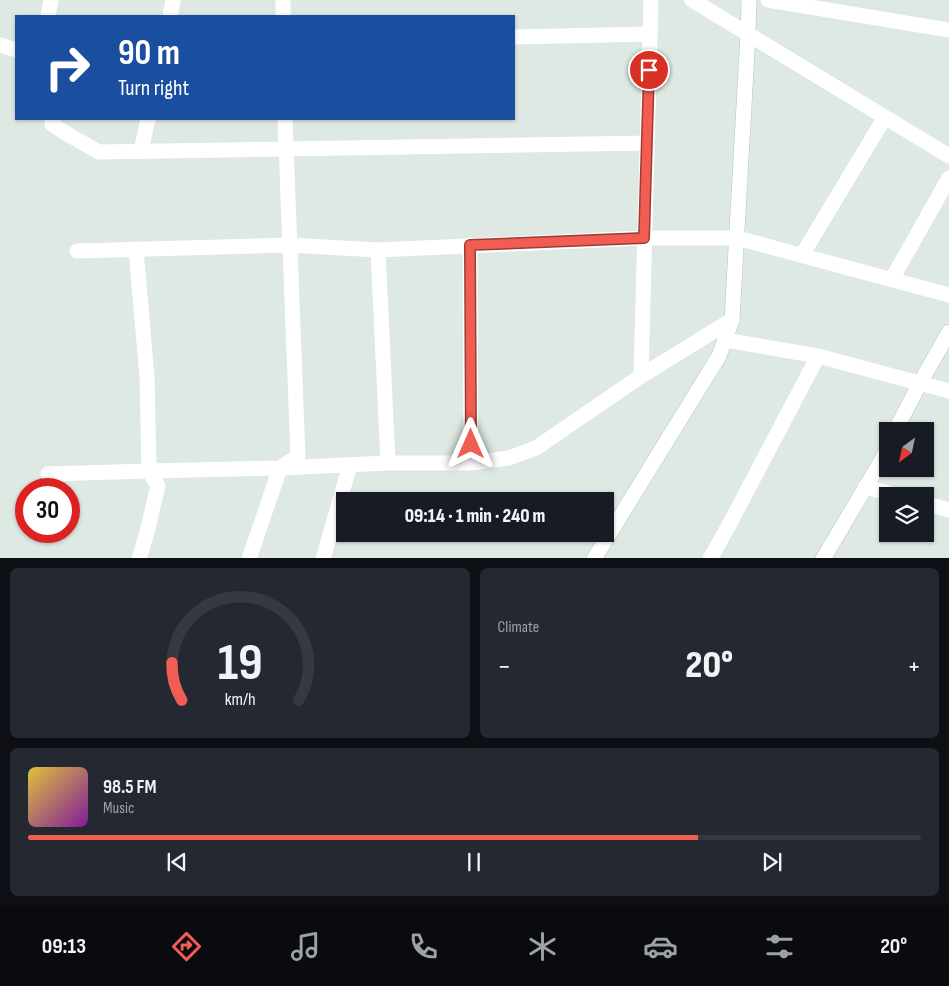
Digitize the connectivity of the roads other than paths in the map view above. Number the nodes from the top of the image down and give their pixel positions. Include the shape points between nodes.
1 (52, 0) edge
2 (174, 0) edge
3 (283, 0) edge
4 (651, 0) edge
5 (692, 0) edge
6 (749, 0) edge
7 (768, 0) edge
8 (48, 15) edge
9 (170, 15) edge
10 (283, 15) edge
11 (949, 30) edge
12 (650, 34) junction
13 (748, 34) junction
14 (515, 37) edge
15 (0, 45) edge
16 (15, 50) edge
17 (885, 117) junction
18 (52, 120) edge
19 (148, 120) edge
20 (285, 120) edge
21 (647, 143) junction
22 (285, 149) junction
23 (141, 151) junction
24 (949, 156) edge
25 (949, 178) edge
26 (644, 238) junction
27 (737, 238) junction
28 (289, 245) junction
29 (470, 245) junction
30 (136, 249) junction
31 (378, 250) junction
32 (77, 251) dead end
33 (802, 255) junction
34 (892, 280) junction
35 (949, 295) edge
36 (732, 320) junction
37 (949, 332) edge
38 (725, 340) junction
39 (818, 356) junction
40 (640, 376) junction
41 (920, 383) junction
42 (949, 391) edge
43 (900, 422) edge
44 (879, 462) edge
45 (388, 463) junction
46 (471, 463) junction
47 (350, 465) junction
48 (280, 468) junction
49 (149, 471) junction
50 (48, 474) dead end
51 (865, 486) junction
52 (879, 490) edge
53 (934, 506) edge
54 (949, 510) edge
55 (139, 558) edge
56 (249, 558) edge
57 (323, 558) edge
58 (594, 558) edge
59 (710, 558) edge
60 (823, 558) edge

1 - 8 street
2 - 9 street
3 - 10 street
4 - 12 street
5 - 13 street
6 - 13 street
7 - 11 street
12 - 14 street
12 - 21 street
13 - 17 street
13 - 27 street
15 - 16 street
17 - 24 street
17 - 33 street
18 - 23 street via 52,124 99,152
19 - 23 street
20 - 22 street
21 - 22 street
21 - 26 street
22 - 23 street
22 - 28 street
25 - 34 street
26 - 27 street
26 - 29 street
26 - 40 street
27 - 33 street
27 - 36 street
28 - 30 street
28 - 31 street
28 - 48 street via 298,456
29 - 31 street
29 - 46 street
30 - 32 street
30 - 49 street via 147,378
31 - 45 street
33 - 34 street
34 - 35 street
36 - 38 street
36 - 40 street
37 - 41 street
38 - 39 street
38 - 58 street via 719,356
39 - 41 street
39 - 59 street
40 - 46 street via 536,448 509,458
41 - 42 street
41 - 43 street
44 - 51 street
45 - 46 street
45 - 47 street
47 - 48 street
47 - 57 street
48 - 49 street
48 - 56 street
49 - 50 street
49 - 55 street via 158,486
51 - 52 street
51 - 60 street
53 - 54 street

